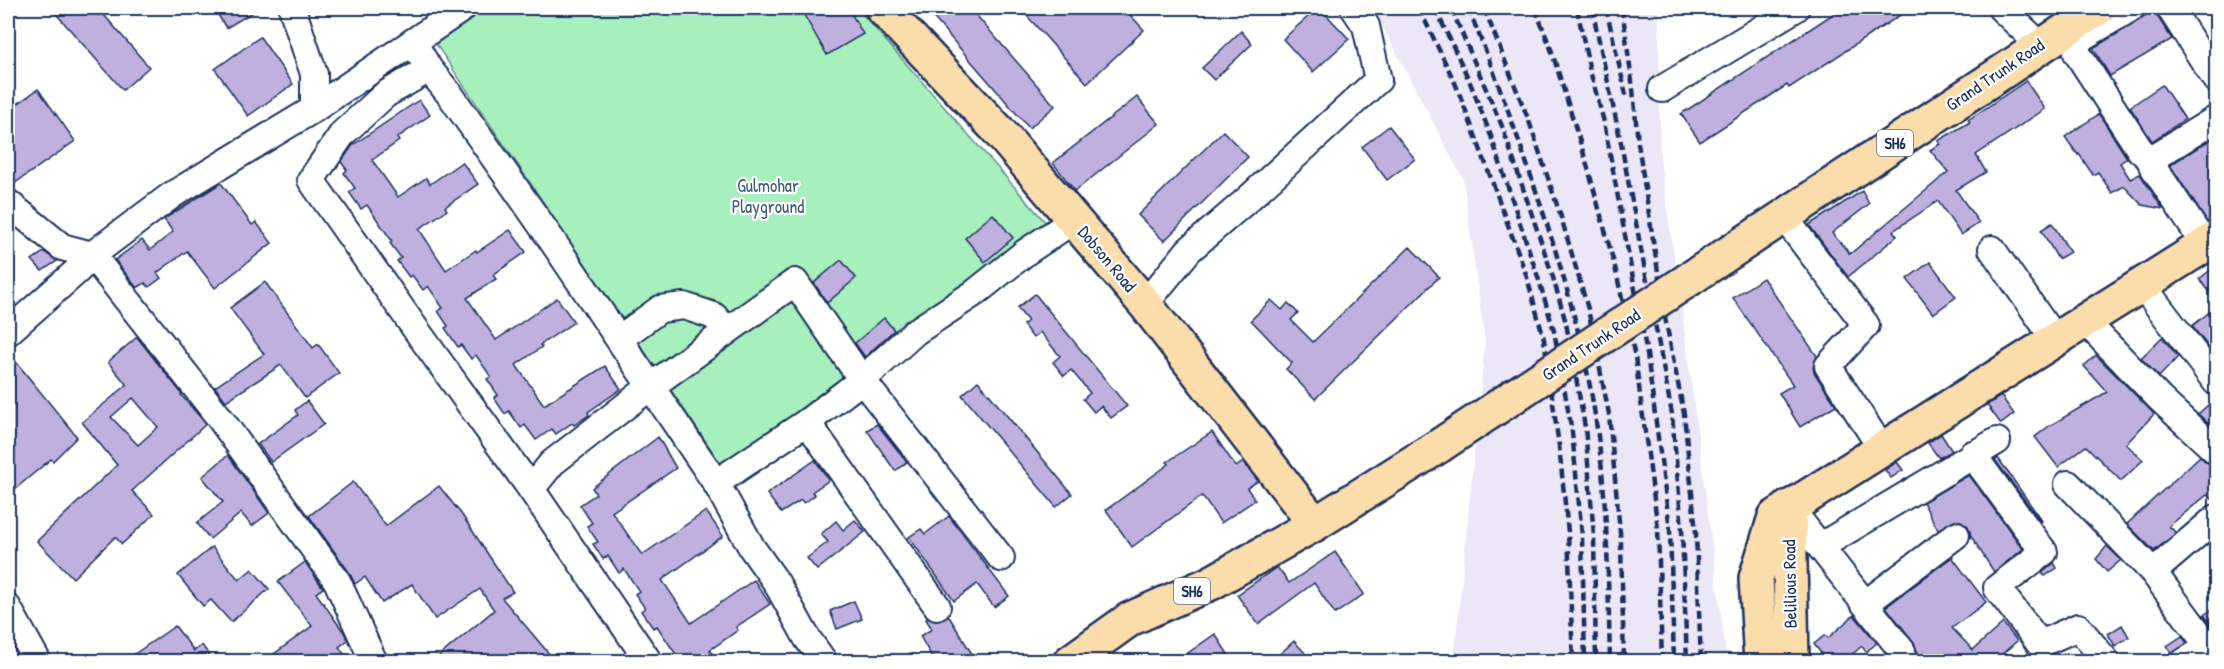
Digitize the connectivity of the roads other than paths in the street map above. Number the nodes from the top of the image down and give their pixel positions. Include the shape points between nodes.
1 (292, 8) edge
2 (460, 8) edge
3 (882, 8) edge
4 (1354, 8) edge
5 (1796, 8) edge
6 (2001, 8) edge
7 (2099, 8) edge
8 (2131, 8) edge
9 (2170, 8) edge
10 (413, 42) junction
11 (2040, 45) junction
12 (429, 69) junction
13 (2217, 80) edge
14 (1662, 89) dead end
15 (314, 110) junction
16 (2217, 119) edge
17 (2152, 165) dead end
18 (8, 203) edge
19 (1784, 217) junction
20 (1074, 220) junction
21 (2211, 241) edge
22 (1992, 249) dead end
23 (92, 255) junction
24 (2142, 285) junction
25 (1145, 304) junction
26 (2085, 321) junction
27 (8, 332) edge
28 (727, 332) junction
29 (618, 339) junction
30 (2055, 340) junction
31 (862, 380) junction
32 (2217, 382) edge
33 (650, 387) junction
34 (807, 422) junction
35 (1997, 441) dead end
36 (1882, 448) junction
37 (2217, 451) edge
38 (1972, 454) junction
39 (716, 483) junction
40 (2068, 484) dead end
41 (531, 489) junction
42 (1789, 507) junction
43 (2217, 518) edge
44 (1315, 524) junction
45 (1956, 535) dead end
46 (1821, 546) junction
47 (1001, 558) dead end
48 (2153, 572) junction
49 (1865, 604) junction
50 (937, 606) dead end
51 (9, 616) edge
52 (2213, 647) edge
53 (1902, 651) dead end
54 (2104, 660) edge
55 (38, 662) edge
56 (374, 662) edge
57 (649, 662) edge
58 (824, 662) edge
59 (1070, 662) edge
60 (1761, 662) edge
61 (1792, 662) edge
62 (2184, 662) edge

1 - 15 street via 314,74
2 - 10 street
3 - 20 main road, Dobson Road via 997,129
4 - 25 street via 1366,27 1378,80 1189,250
5 - 14 street
6 - 11 street
7 - 11 main road, Grand Trunk Road / SH6
8 - 16 street via 2079,39 2076,46 2140,150 2148,157 2156,156
9 - 13 street
10 - 12 street
10 - 15 street
11 - 19 main road, Grand Trunk Road / SH6
12 - 29 street via 501,166
12 - 41 street via 386,94 343,133 311,180
15 - 23 street via 172,195
17 - 21 street
18 - 23 street via 62,248
19 - 36 street via 1866,325 1828,366
19 - 44 main road, Grand Trunk Road / SH6, bridge
20 - 25 main road, Dobson Road
20 - 31 street via 915,332
21 - 24 main road
22 - 30 street
23 - 27 street
23 - 56 street via 219,417 337,581
24 - 26 main road
24 - 32 street
25 - 44 main road, Dobson Road
26 - 30 main road
26 - 37 street
28 - 29 street via 714,316 684,306 660,309
28 - 31 street via 795,282
28 - 33 street
29 - 33 street
30 - 36 main road
31 - 34 street
31 - 47 street
33 - 39 street
33 - 41 street via 552,463
34 - 39 street
34 - 50 street
35 - 38 street
36 - 42 main road
38 - 46 street
38 - 54 street via 2044,552 1997,588 2040,644 2078,627
39 - 58 street
40 - 48 street
41 - 57 street
42 - 46 street
42 - 60 main road via 1775,517 1756,578
42 - 61 main road, Belilious Road
43 - 48 street
44 - 59 main road, Grand Trunk Road / SH6 via 1211,583 1130,619
45 - 49 street
46 - 49 street
48 - 52 street
49 - 53 street
51 - 55 street
52 - 62 street

